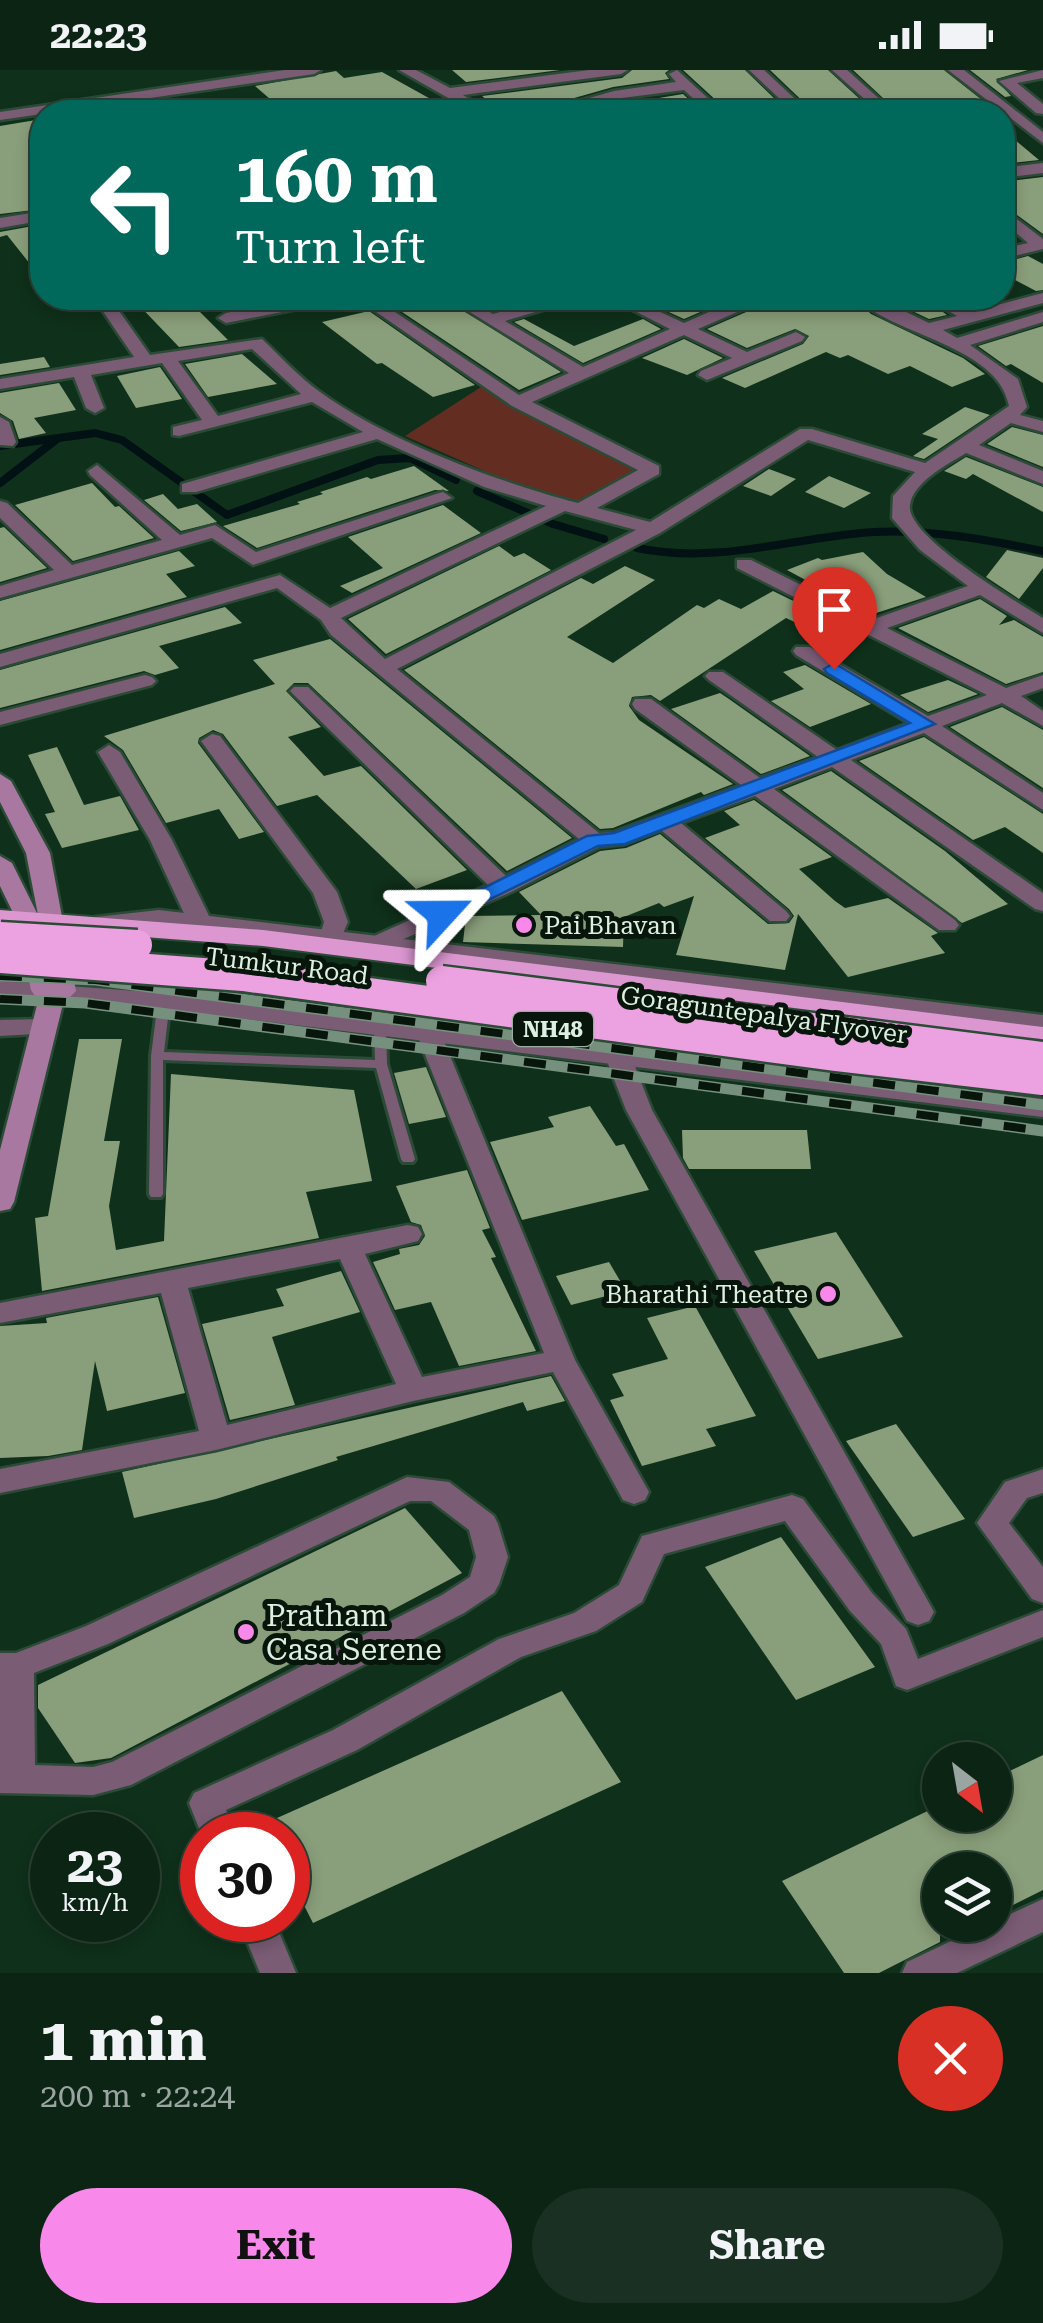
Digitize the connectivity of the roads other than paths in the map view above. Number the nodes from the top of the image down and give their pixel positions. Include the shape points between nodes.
1 (314, 70) edge
2 (406, 70) edge
3 (621, 70) edge
4 (673, 70) edge
5 (756, 70) edge
6 (839, 70) edge
7 (955, 70) edge
8 (1043, 74) edge
9 (687, 85) junction
10 (446, 93) junction
11 (109, 100) edge
12 (459, 100) edge
13 (597, 100) edge
14 (703, 100) edge
15 (789, 100) edge
16 (873, 100) edge
17 (993, 100) edge
18 (1042, 110) edge
19 (30, 112) edge
20 (0, 116) edge
21 (1015, 117) edge
22 (1043, 139) edge
23 (1043, 168) edge
24 (1015, 172) edge
25 (30, 220) edge
26 (0, 222) edge
27 (1015, 224) edge
28 (1015, 251) edge
29 (1043, 298) edge
30 (1015, 305) edge
31 (110, 310) edge
32 (267, 310) edge
33 (382, 310) edge
34 (474, 310) edge
35 (524, 310) edge
36 (642, 310) edge
37 (729, 310) edge
38 (889, 310) edge
39 (960, 310) edge
40 (996, 310) edge
41 (973, 316) junction
42 (226, 318) dead end
43 (1043, 318) edge
44 (490, 320) junction
45 (927, 329) junction
46 (684, 330) junction
47 (796, 337) dead end
48 (954, 344) junction
49 (168, 358) junction
50 (747, 358) junction
51 (146, 362) junction
52 (81, 372) junction
53 (581, 373) junction
54 (707, 376) dead end
55 (0, 384) edge
56 (314, 396) junction
57 (518, 402) junction
58 (96, 408) dead end
59 (1009, 416) junction
60 (0, 422) edge
61 (213, 422) junction
62 (1043, 427) edge
63 (179, 431) dead end
64 (378, 433) junction
65 (7, 442) dead end
66 (968, 447) junction
67 (929, 470) junction
68 (98, 471) dead end
69 (1043, 478) edge
70 (189, 488) dead end
71 (443, 498) dead end
72 (0, 507) edge
73 (555, 512) junction
74 (654, 529) junction
75 (176, 542) junction
76 (253, 559) junction
77 (744, 564) dead end
78 (69, 574) junction
79 (280, 581) junction
80 (982, 588) junction
81 (0, 592) edge
82 (329, 616) junction
83 (871, 627) junction
84 (1043, 627) edge
85 (803, 651) dead end
86 (0, 661) edge
87 (383, 668) junction
88 (716, 676) dead end
89 (145, 681) dead end
90 (1043, 681) edge
91 (300, 691) dead end
92 (1004, 695) junction
93 (643, 704) dead end
94 (0, 720) edge
95 (1043, 720) edge
96 (925, 724) junction
97 (212, 741) dead end
98 (109, 752) dead end
99 (833, 757) junction
100 (0, 781) edge
101 (754, 786) junction
102 (1043, 803) edge
103 (664, 821) junction
104 (594, 840) junction
105 (0, 863) edge
106 (503, 887) junction
107 (1043, 904) edge
108 (778, 916) dead end
109 (0, 918) edge
110 (41, 920) junction
111 (200, 920) junction
112 (96, 924) junction
113 (946, 926) dead end
114 (332, 935) junction
115 (0, 937) edge
116 (382, 941) junction
117 (0, 958) edge
118 (0, 971) edge
119 (52, 986) junction
120 (0, 989) edge
121 (164, 1001) junction
122 (425, 1023) junction
123 (1043, 1023) edge
124 (0, 1028) edge
125 (44, 1028) junction
126 (380, 1028) junction
127 (1043, 1036) edge
128 (157, 1056) junction
129 (618, 1056) junction
130 (1043, 1057) edge
131 (380, 1064) junction
132 (1043, 1080) edge
133 (1043, 1092) edge
134 (1043, 1108) edge
135 (408, 1159) dead end
136 (156, 1194) dead end
137 (0, 1202) edge
138 (408, 1234) dead end
139 (349, 1248) junction
140 (172, 1281) junction
141 (0, 1313) edge
142 (561, 1360) junction
143 (413, 1390) junction
144 (216, 1439) junction
145 (0, 1481) edge
146 (1043, 1481) edge
147 (634, 1492) dead end
148 (1043, 1590) edge
149 (918, 1612) dead end
150 (1043, 1623) edge
151 (9, 1666) edge
152 (9, 1779) edge
153 (210, 1812) edge
154 (1043, 1915) edge
155 (265, 1942) edge
156 (278, 1973) edge
157 (920, 1973) edge

1 - 11 street
2 - 10 street
3 - 10 street
4 - 9 street
5 - 15 street
6 - 16 street
7 - 17 street
8 - 18 street via 1006,82
9 - 13 street
9 - 14 street
10 - 12 street
19 - 20 street
21 - 22 street
23 - 24 street
25 - 26 street
27 - 28 street via 1040,245
29 - 30 street
31 - 51 street
32 - 42 street
33 - 57 street
34 - 44 street
35 - 44 street
36 - 46 street
37 - 46 street
38 - 45 street
39 - 41 street
40 - 41 street
41 - 45 street
43 - 48 street
44 - 53 street
45 - 48 street
46 - 50 street
46 - 53 street
47 - 50 street
48 - 59 street via 1013,384 1018,406
49 - 51 street
49 - 56 street via 256,342
49 - 61 street
50 - 54 street
51 - 52 street
52 - 55 street
52 - 58 street
53 - 57 street
56 - 61 street
56 - 64 street
57 - 73 street via 652,470
59 - 62 street
59 - 66 street
60 - 65 street
61 - 63 street
64 - 70 street
64 - 73 street
66 - 67 street
66 - 69 street
67 - 74 street via 806,433
67 - 80 street via 901,499 902,519
68 - 75 street
71 - 76 street
72 - 78 street
73 - 74 street
73 - 82 street
74 - 87 street
75 - 76 street via 214,531
75 - 78 street
76 - 79 street
77 - 83 street
78 - 81 street
79 - 82 street
79 - 86 street
80 - 83 street
80 - 84 street
82 - 87 street
83 - 92 street
85 - 96 street
87 - 104 street
88 - 99 street
89 - 94 street
90 - 92 street
91 - 106 street
92 - 95 street
92 - 96 street
93 - 101 street
96 - 99 street
96 - 102 street
97 - 114 street via 325,892 336,922
98 - 111 street
99 - 101 street
99 - 107 street
100 - 110 main road via 38,853
101 - 103 street
101 - 113 street
103 - 104 street via 617,839
103 - 108 street
104 - 106 street
105 - 110 main road
106 - 116 street
109 - 110 highway, Tumkur Road / NH48
110 - 112 highway, Tumkur Road / NH48
110 - 119 main road
111 - 112 street via 139,917
111 - 114 street
112 - 127 highway, Tumkur Road / NH48 via 438,958
114 - 116 street
115 - 130 highway, Goraguntepalya Flyover, bridge via 204,952
116 - 123 street
117 - 132 highway, Goraguntepalya Flyover, bridge via 242,976
118 - 119 highway, Tumkur Road / NH48
119 - 120 street
119 - 121 street
119 - 122 highway, Tumkur Road / NH48 via 241,989
119 - 125 main road
121 - 126 street
121 - 128 lane
122 - 126 street
122 - 129 street
122 - 133 highway, Tumkur Road / NH48
122 - 142 street
124 - 125 street
125 - 137 main road
126 - 131 lane
128 - 131 lane
128 - 136 lane
129 - 134 street
129 - 149 street via 639,1110
131 - 135 lane
138 - 139 street
139 - 140 street
139 - 143 street
140 - 141 street
140 - 144 street
142 - 143 street
142 - 147 street
143 - 144 street
144 - 145 street
146 - 148 street via 1016,1490 992,1522
150 - 153 street via 908,1677 894,1638 792,1507 653,1545 632,1593 585,1622 510,1648 344,1740 206,1803
151 - 152 street
151 - 152 street via 97,1635 408,1489 438,1490 483,1524 492,1557 483,1584 453,1604 119,1775
154 - 157 street
155 - 156 street

